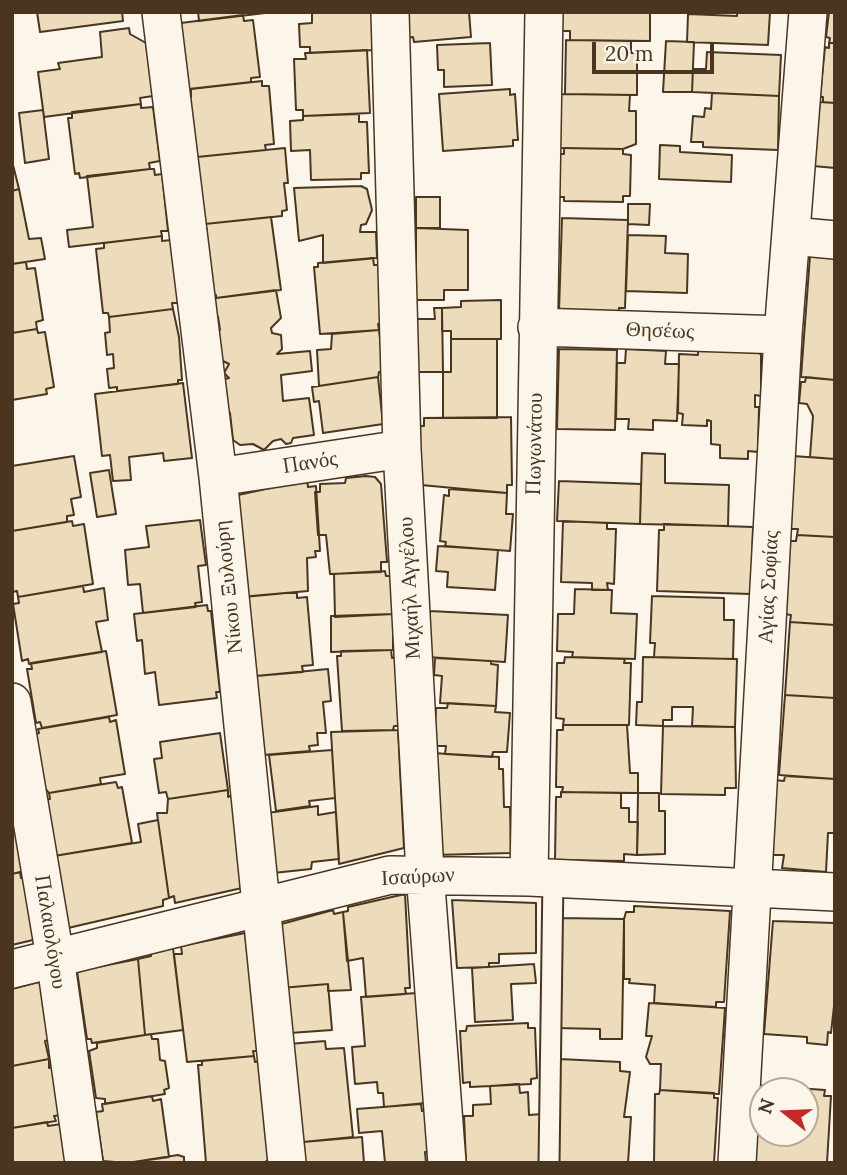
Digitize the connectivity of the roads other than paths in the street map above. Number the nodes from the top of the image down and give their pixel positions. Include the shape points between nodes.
1 (161, 12) edge
2 (390, 12) edge
3 (544, 12) edge
4 (808, 12) edge
5 (792, 236) junction
6 (835, 240) edge
7 (537, 327) junction
8 (783, 335) junction
9 (402, 449) junction
10 (218, 477) junction
11 (12, 702) edge
12 (425, 873) junction
13 (541, 877) junction
14 (753, 887) junction
15 (835, 892) edge
16 (260, 905) junction
17 (55, 957) junction
18 (12, 968) edge
19 (85, 1163) edge
20 (287, 1163) edge
21 (447, 1163) edge
22 (549, 1163) edge
23 (737, 1163) edge

1 - 10 street, Νίκου Ξυλούρη
2 - 9 street, Μιχαήλ Αγγέλου
3 - 7 street, Πωγωνάτου
4 - 5 street, Αγίας Σοφίας
5 - 6 street
5 - 8 street, Αγίας Σοφίας
7 - 8 street, Θησέως
7 - 13 street, Πωγωνάτου
8 - 14 street, Αγίας Σοφίας
9 - 10 street, Πανός
9 - 12 street, Μιχαήλ Αγγέλου
10 - 16 street, Νίκου Ξυλούρη
11 - 17 street, Παλαιολόγου
12 - 13 street, Ισαύρων
12 - 16 street, Ισαύρων via 390,875
12 - 21 street, Μιχαήλ Αγγέλου
13 - 14 street, Ισαύρων
13 - 22 lane
14 - 15 street, Ισαύρων
14 - 23 street, Αγίας Σοφίας
16 - 17 street, Ισαύρων
16 - 20 street, Νίκου Ξυλούρη
17 - 18 street, Ισαύρων
17 - 19 street, Παλαιολόγου

